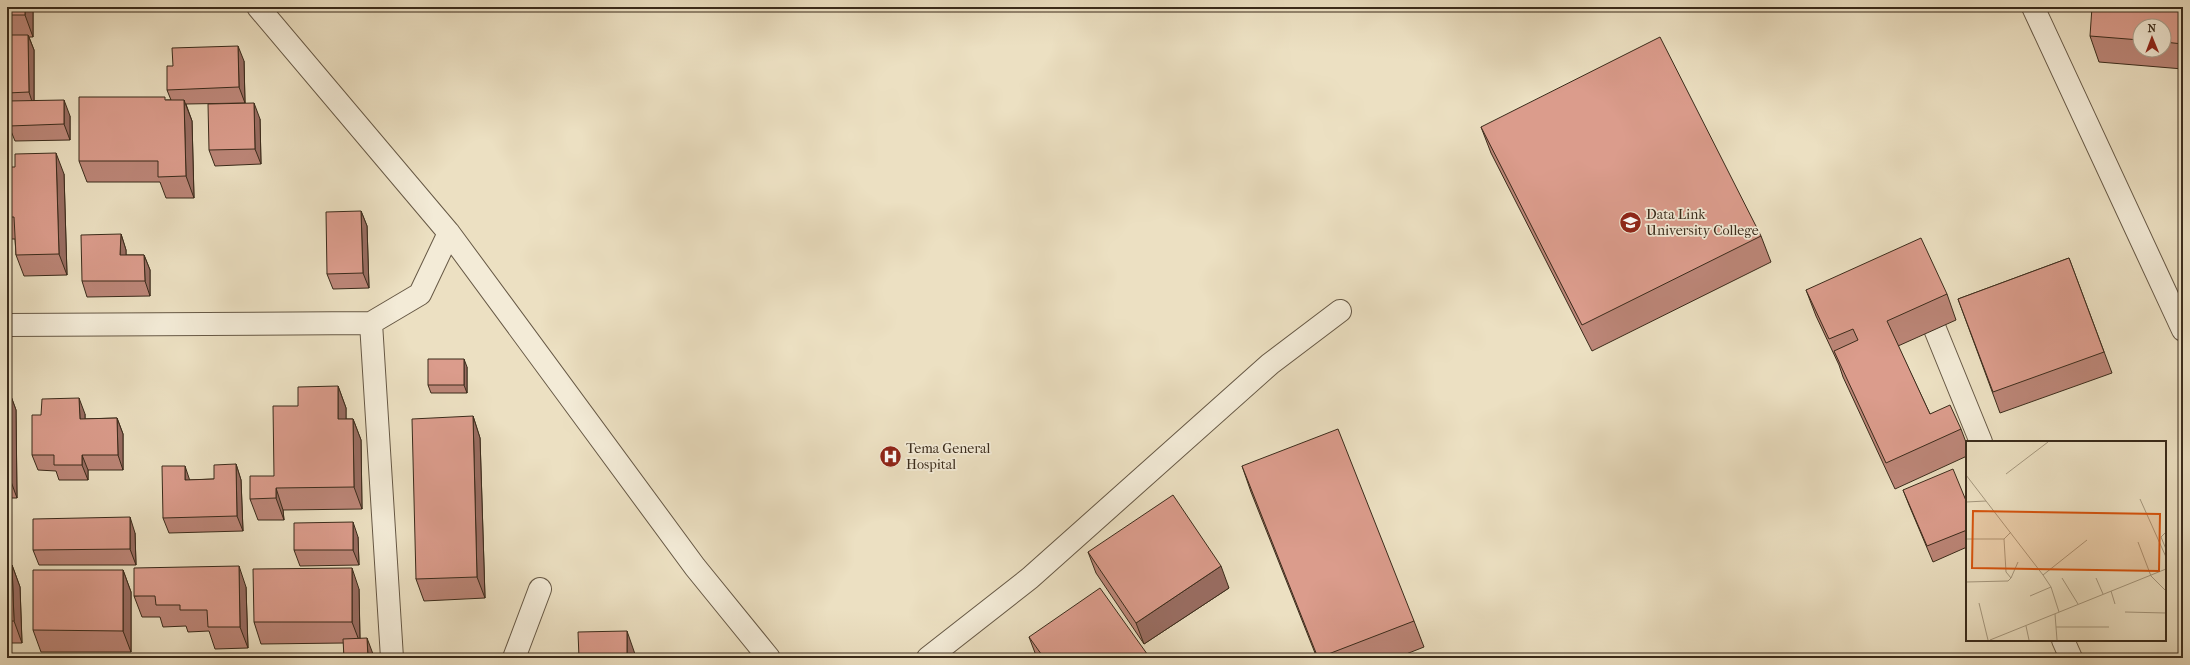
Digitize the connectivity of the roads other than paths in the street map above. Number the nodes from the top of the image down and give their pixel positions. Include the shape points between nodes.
1 (258, 7) edge
2 (2033, 7) edge
3 (449, 233) junction
4 (1340, 311) dead end
5 (371, 323) junction
6 (7, 325) edge
7 (1935, 329) dead end
8 (2183, 330) edge
9 (1981, 441) edge
10 (540, 589) dead end
11 (2063, 641) edge
12 (392, 658) edge
13 (514, 658) edge
14 (769, 658) edge
15 (928, 658) edge
16 (2071, 658) edge

1 - 3 street
2 - 8 street
3 - 5 street via 420,294
3 - 14 street via 695,567
4 - 15 street via 1270,364 1030,578
5 - 6 street
5 - 12 street
7 - 9 street
10 - 13 street
11 - 16 street

